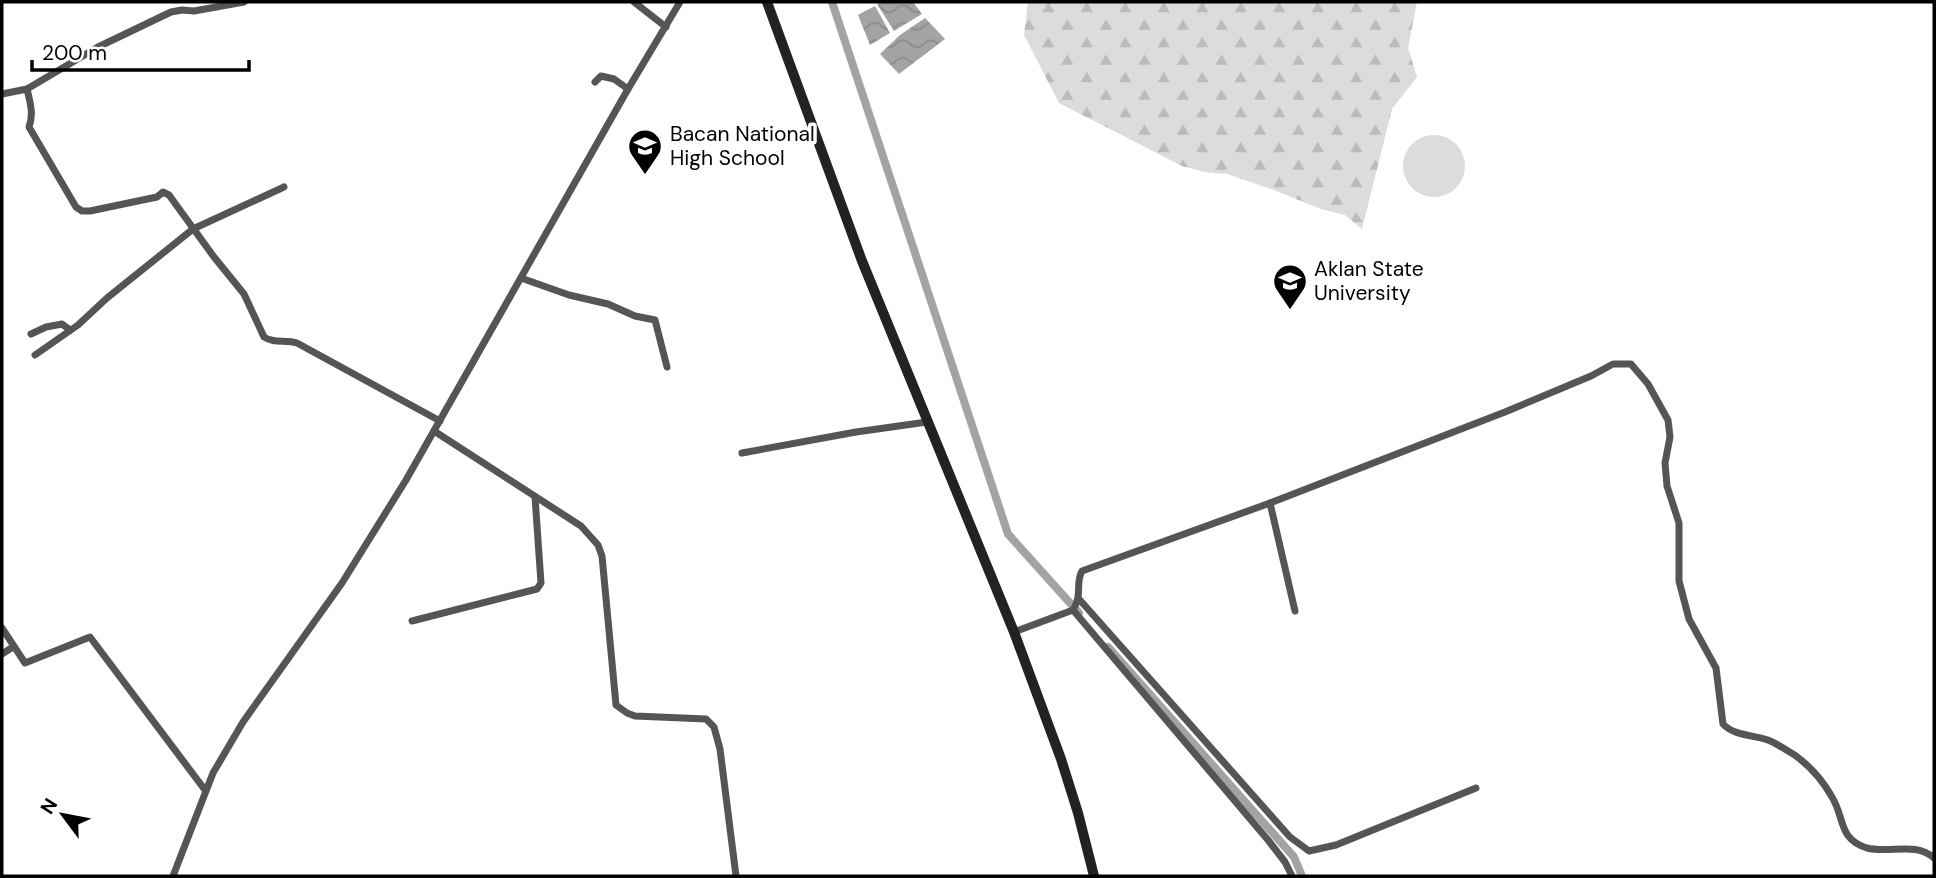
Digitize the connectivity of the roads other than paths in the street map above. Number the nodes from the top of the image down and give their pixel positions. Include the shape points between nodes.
1 (244, 2) edge
2 (634, 2) edge
3 (680, 2) edge
4 (767, 2) edge
5 (666, 27) junction
6 (594, 82) dead end
7 (27, 89) junction
8 (628, 89) junction
9 (2, 94) edge
10 (284, 187) dead end
11 (192, 229) junction
12 (521, 278) junction
13 (70, 330) junction
14 (31, 334) dead end
15 (35, 355) dead end
16 (667, 368) dead end
17 (440, 421) junction
18 (927, 422) junction
19 (434, 431) junction
20 (742, 453) dead end
21 (535, 497) junction
22 (1270, 503) junction
23 (1075, 606) junction
24 (1295, 611) dead end
25 (412, 621) dead end
26 (2, 628) edge
27 (1014, 632) junction
28 (13, 647) junction
29 (2, 654) edge
30 (1476, 788) dead end
31 (205, 790) junction
32 (1934, 858) edge
33 (173, 876) edge
34 (736, 876) edge
35 (1094, 876) edge
36 (1292, 876) edge

1 - 7 street via 171,12 98,47
2 - 5 street
3 - 5 street
4 - 18 main road
5 - 8 street
6 - 8 street via 601,76
7 - 9 street
7 - 11 street via 32,108 29,127 76,207 82,211 102,209 163,192 174,200
8 - 12 street
10 - 11 street
11 - 13 street
11 - 17 street via 244,294 264,337 297,344
12 - 16 street via 655,320
12 - 17 street
13 - 14 street via 62,324
13 - 15 street
17 - 19 street
18 - 20 street
18 - 27 main road
19 - 21 street
19 - 31 street via 342,583 243,722
21 - 25 street via 541,583 537,589
21 - 34 street via 581,526 598,545 616,705 635,716 706,719 714,727
22 - 23 street via 1082,572
22 - 24 street
22 - 32 street via 1505,412 1614,364 1630,364 1648,384 1668,420 1665,473 1679,523 1679,581 1689,618 1716,668 1723,723 1767,740 1807,765 1834,800 1852,840 1883,850 1918,849
23 - 27 street
23 - 30 street via 1290,837 1310,851 1336,845
23 - 36 street via 1268,840
26 - 28 street
27 - 35 main road via 1079,813
28 - 29 street
28 - 31 street via 25,663 90,637
31 - 33 street

